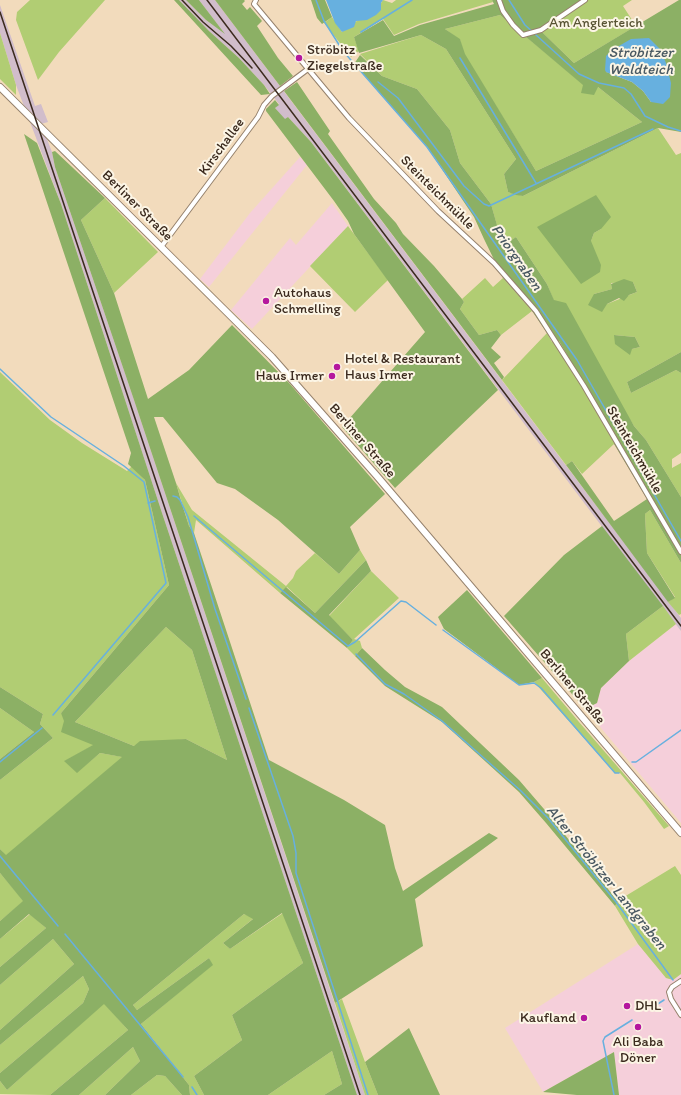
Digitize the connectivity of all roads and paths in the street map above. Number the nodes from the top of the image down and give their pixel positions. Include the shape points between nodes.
1 (256, 0) edge
2 (499, 0) edge
3 (585, 0) edge
4 (308, 69) junction
5 (0, 87) edge
6 (161, 247) junction
7 (681, 552) edge
8 (681, 833) edge
9 (681, 981) edge
10 (681, 1015) edge

1 - 4 street, Steinteichmühle via 254,4
2 - 3 street via 503,11 524,35 541,30
4 - 6 street, Kirschallee via 264,105 258,117
4 - 7 street, Steinteichmühle via 354,123 438,211 494,263 536,311 584,386
5 - 6 main road, Berliner Straße
6 - 8 main road, Berliner Straße via 272,357
9 - 10 street via 669,992

